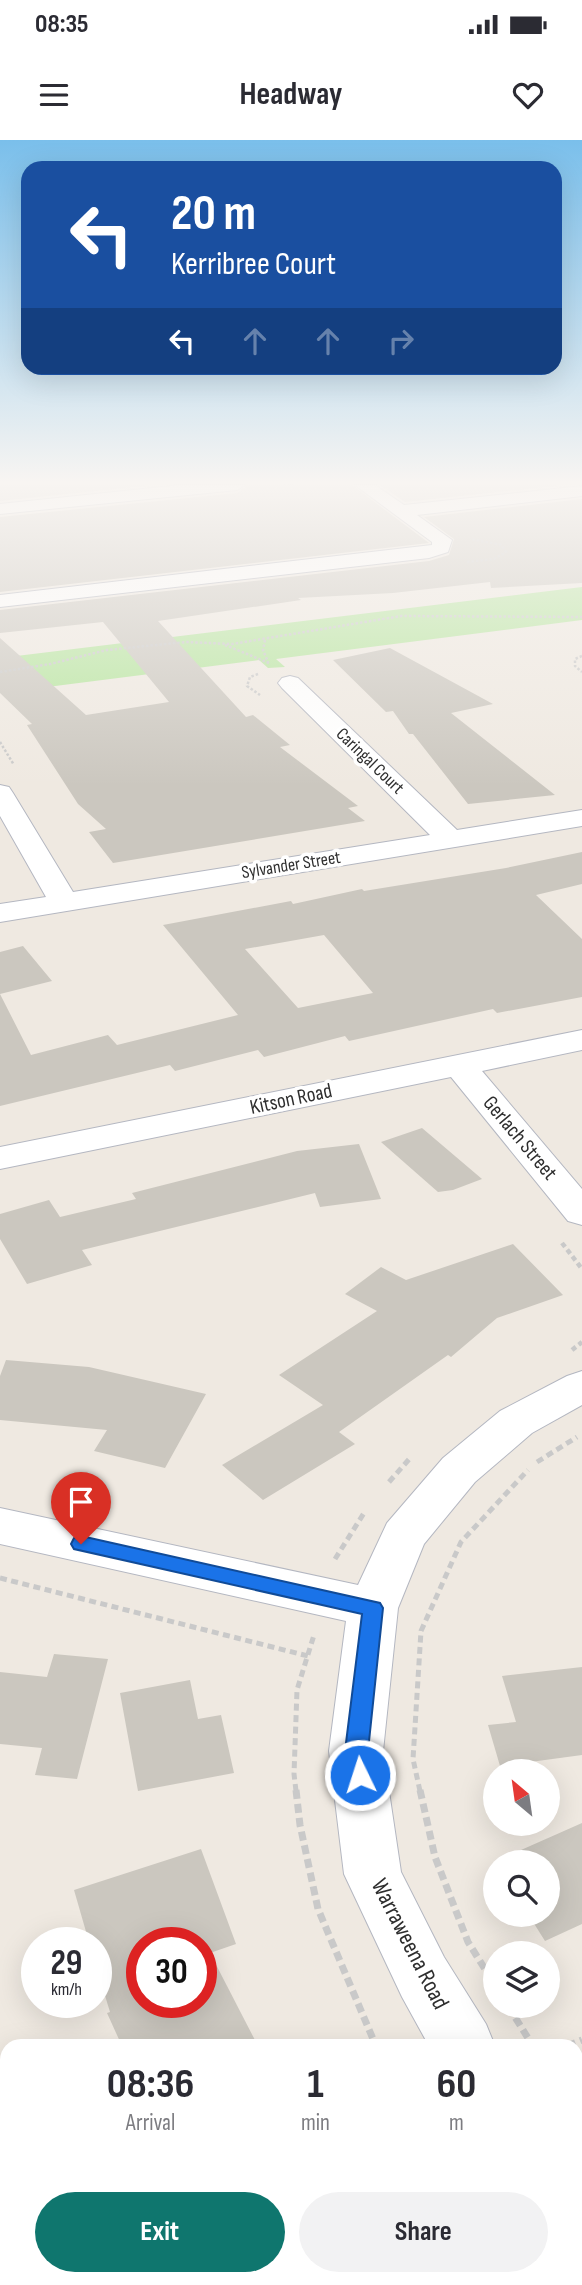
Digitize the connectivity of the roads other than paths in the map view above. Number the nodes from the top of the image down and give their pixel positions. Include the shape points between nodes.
1 (139, 585) edge
2 (0, 601) edge
3 (290, 683) road end
4 (0, 793) edge
5 (582, 818) edge
6 (450, 839) junction
7 (64, 902) junction
8 (0, 912) edge
9 (582, 1040) edge
10 (458, 1064) junction
11 (0, 1158) edge
12 (582, 1213) edge
13 (582, 1386) edge
14 (0, 1525) edge
15 (373, 1608) junction
16 (460, 2039) edge

1 - 2 street
3 - 6 street, Caringal Court
4 - 7 street
5 - 6 street, Sylvander Street
6 - 7 street, Sylvander Street
7 - 8 street, Sylvander Street
9 - 10 street, Kitson Road
10 - 11 street, Kitson Road
10 - 12 street, Gerlach Street
13 - 15 street, Warraweena Road via 516,1422 459,1470 404,1536
14 - 15 street
15 - 16 street, Warraweena Road via 356,1751 373,1874 423,1977

